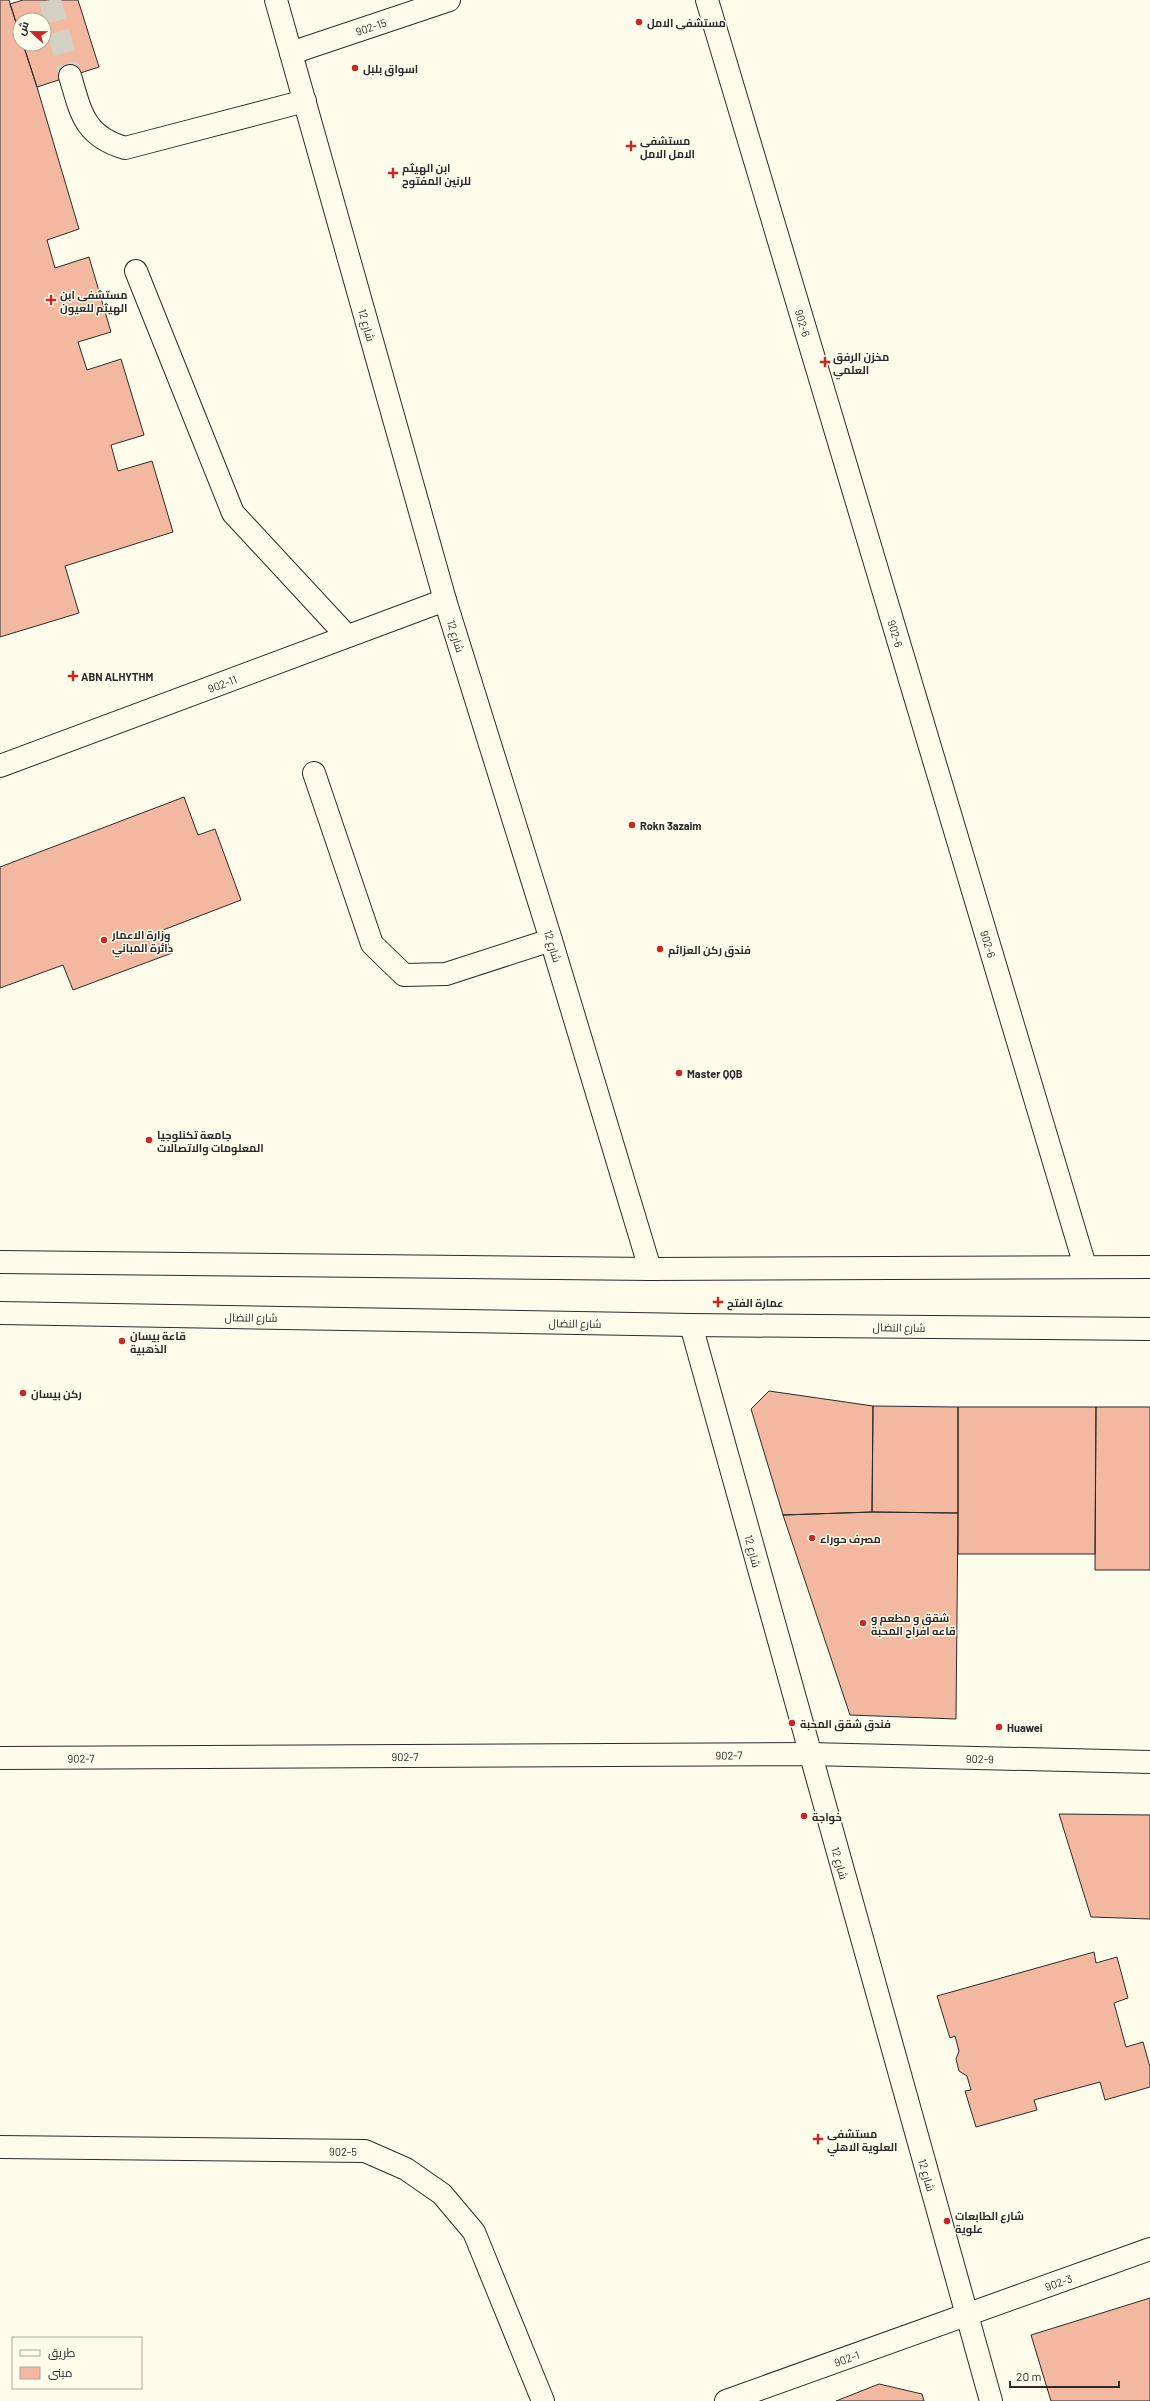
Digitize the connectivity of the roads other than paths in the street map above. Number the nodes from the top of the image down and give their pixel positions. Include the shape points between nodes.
1 (276, 0) edge
2 (449, 0) edge
3 (706, 0) edge
4 (291, 52) junction
5 (70, 76) tunnel mouth
6 (305, 101) junction
7 (136, 271) dead end
8 (445, 600) junction
9 (347, 636) junction
10 (0, 766) edge
11 (314, 773) dead end
12 (551, 940) junction
13 (0, 1262) edge
14 (1085, 1266) junction
15 (1150, 1267) edge
16 (650, 1269) junction
17 (0, 1313) edge
18 (690, 1325) junction
19 (1150, 1329) edge
20 (809, 1754) junction
21 (0, 1758) edge
22 (1150, 1762) edge
23 (0, 2147) edge
24 (1150, 2249) edge
25 (967, 2315) junction
26 (543, 2401) edge
27 (726, 2401) edge
28 (991, 2401) edge

1 - 4 street, شارع 12
2 - 4 street, 902-15
3 - 14 street, 902-6
4 - 6 street, شارع 12
5 - 6 street via 81,115 94,133 109,143 125,148
6 - 8 street, شارع 12
7 - 9 street via 233,513
8 - 9 street, 902-11
8 - 12 street, شارع 12
9 - 10 street, 902-11
11 - 12 street via 372,944 404,975 446,974
12 - 16 street, شارع 12
13 - 16 street
14 - 15 street
14 - 16 street
17 - 18 street, شارع النضال
18 - 19 street, شارع النضال
18 - 20 street, شارع 12
20 - 21 street, 902-7
20 - 22 street, 902-9
20 - 25 street, شارع 12
23 - 26 street, 902-5 via 365,2151 406,2169 442,2194 474,2232
24 - 25 street, 902-3
25 - 27 street, 902-1
25 - 28 street, شارع 12

